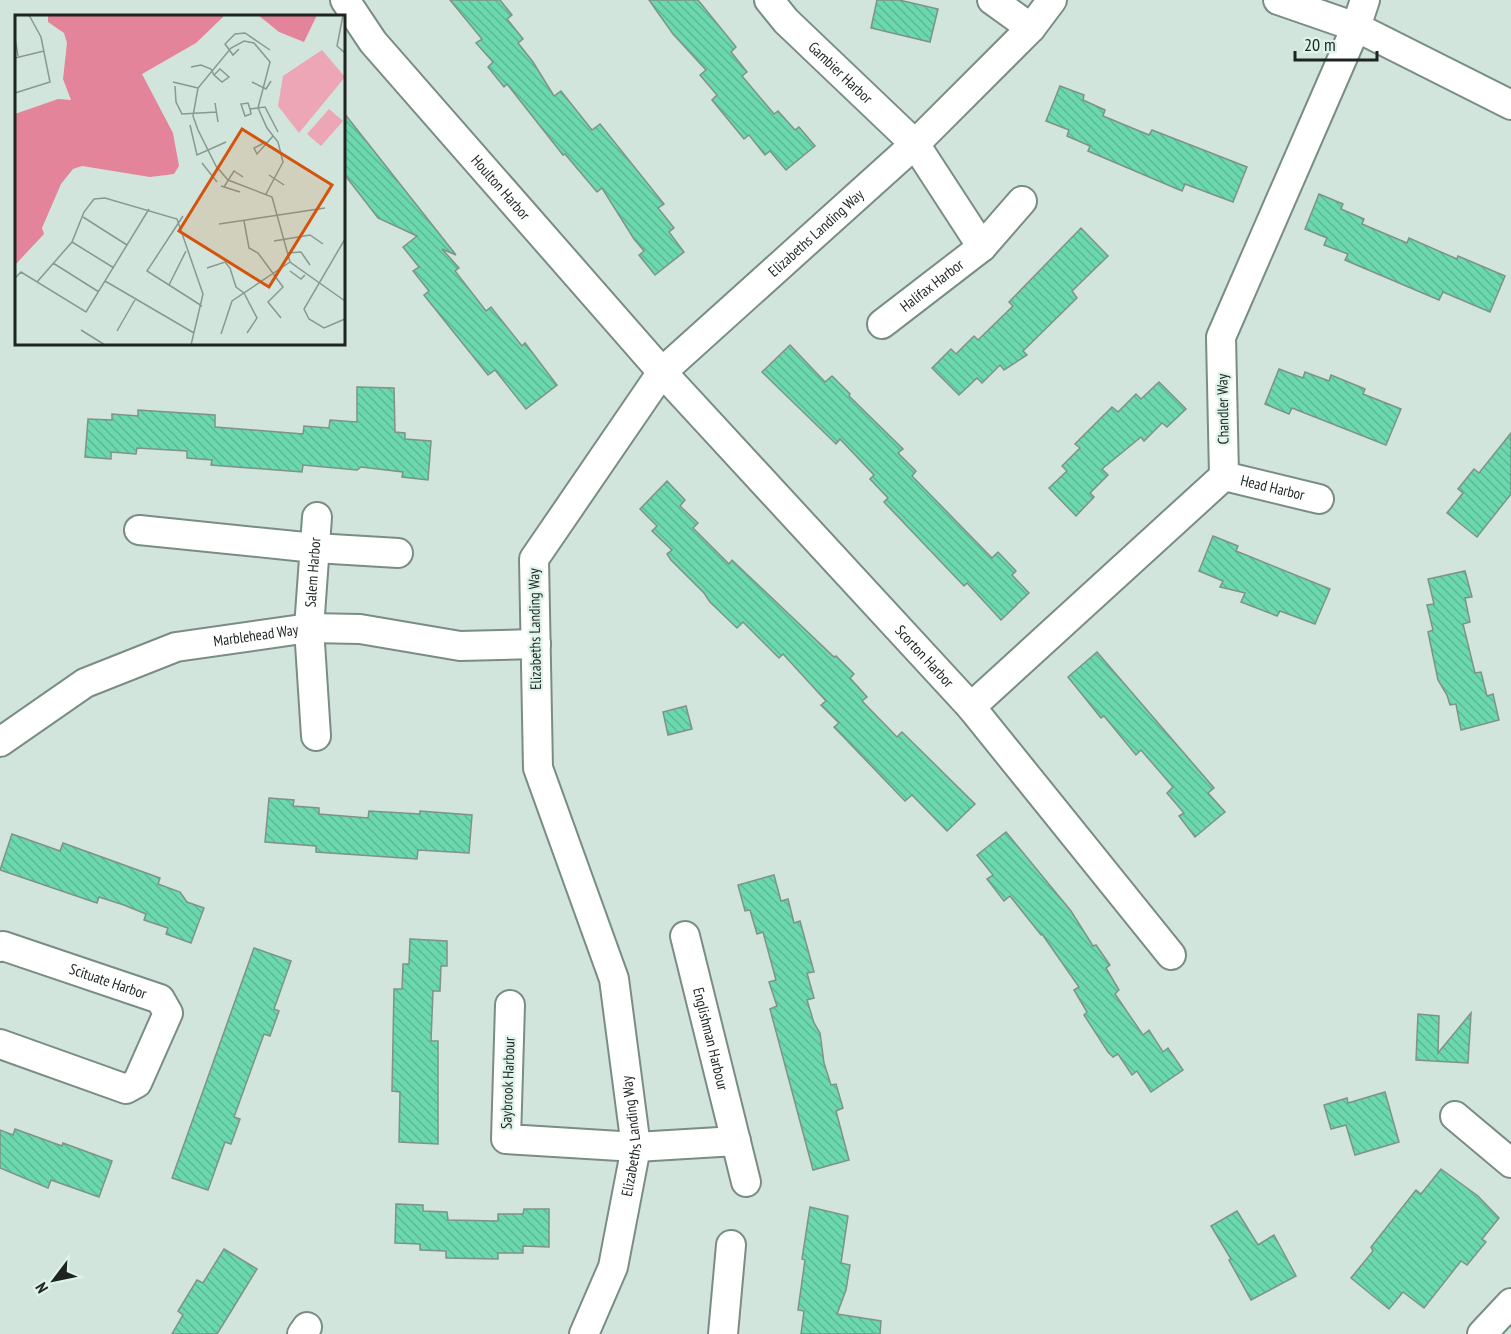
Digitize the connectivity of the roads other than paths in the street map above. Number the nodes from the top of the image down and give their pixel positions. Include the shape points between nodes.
1 (345, 0) edge
2 (769, 0) edge
3 (992, 0) edge
4 (1052, 0) edge
5 (1278, 0) edge
6 (1365, 0) edge
7 (1356, 27) junction
8 (1031, 28) junction
9 (1511, 105) edge
10 (915, 144) junction
11 (1022, 201) dead end
12 (982, 247) junction
13 (882, 324) dead end
14 (662, 372) junction
15 (1224, 476) junction
16 (1319, 499) dead end
17 (317, 517) dead end
18 (139, 530) dead end
19 (315, 548) junction
20 (398, 554) dead end
21 (309, 628) junction
22 (536, 644) junction
23 (971, 707) junction
24 (315, 736) dead end
25 (0, 742) edge
26 (685, 936) dead end
27 (0, 947) edge
28 (1171, 955) dead end
29 (510, 1005) dead end
30 (0, 1044) edge
31 (1455, 1116) dead end
32 (736, 1141) junction
33 (636, 1147) junction
34 (1511, 1163) edge
35 (746, 1182) dead end
36 (732, 1245) dead end
37 (1511, 1303) edge
38 (584, 1334) edge
39 (723, 1334) edge
40 (1482, 1334) edge

1 - 14 street, Houlton Harbor via 373,42
2 - 10 street, Gambier Harbor via 786,21
3 - 8 street
4 - 8 street, Elizabeths Landing Way
5 - 7 street
6 - 7 street, Chandler Way
7 - 9 street
7 - 15 street, Chandler Way via 1221,337
8 - 10 street, Elizabeths Landing Way
10 - 12 street
10 - 14 street, Elizabeths Landing Way
11 - 12 street, Halifax Harbor
12 - 13 street, Halifax Harbor
14 - 22 street, Elizabeths Landing Way via 534,559
14 - 23 street, Scorton Harbor
15 - 16 street, Head Harbor
15 - 23 street
17 - 19 street, Salem Harbor
18 - 19 street
19 - 20 street
19 - 21 street, Salem Harbor
21 - 22 street, Marblehead Way via 360,628 460,646
21 - 24 street, Salem Harbor
21 - 25 street, Marblehead Way via 176,646 85,683
22 - 33 street, Elizabeths Landing Way via 538,768 614,979
23 - 28 street, Scorton Harbor
26 - 32 street, Englishman Harbour
27 - 30 street, Scituate Harbor via 160,999 168,1013 137,1083 126,1089
29 - 33 street, Saybrook Harbour via 506,1139
31 - 34 street
32 - 33 street
32 - 35 street, Englishman Harbour
33 - 38 street, Elizabeths Landing Way via 613,1266
36 - 39 street
37 - 40 street

